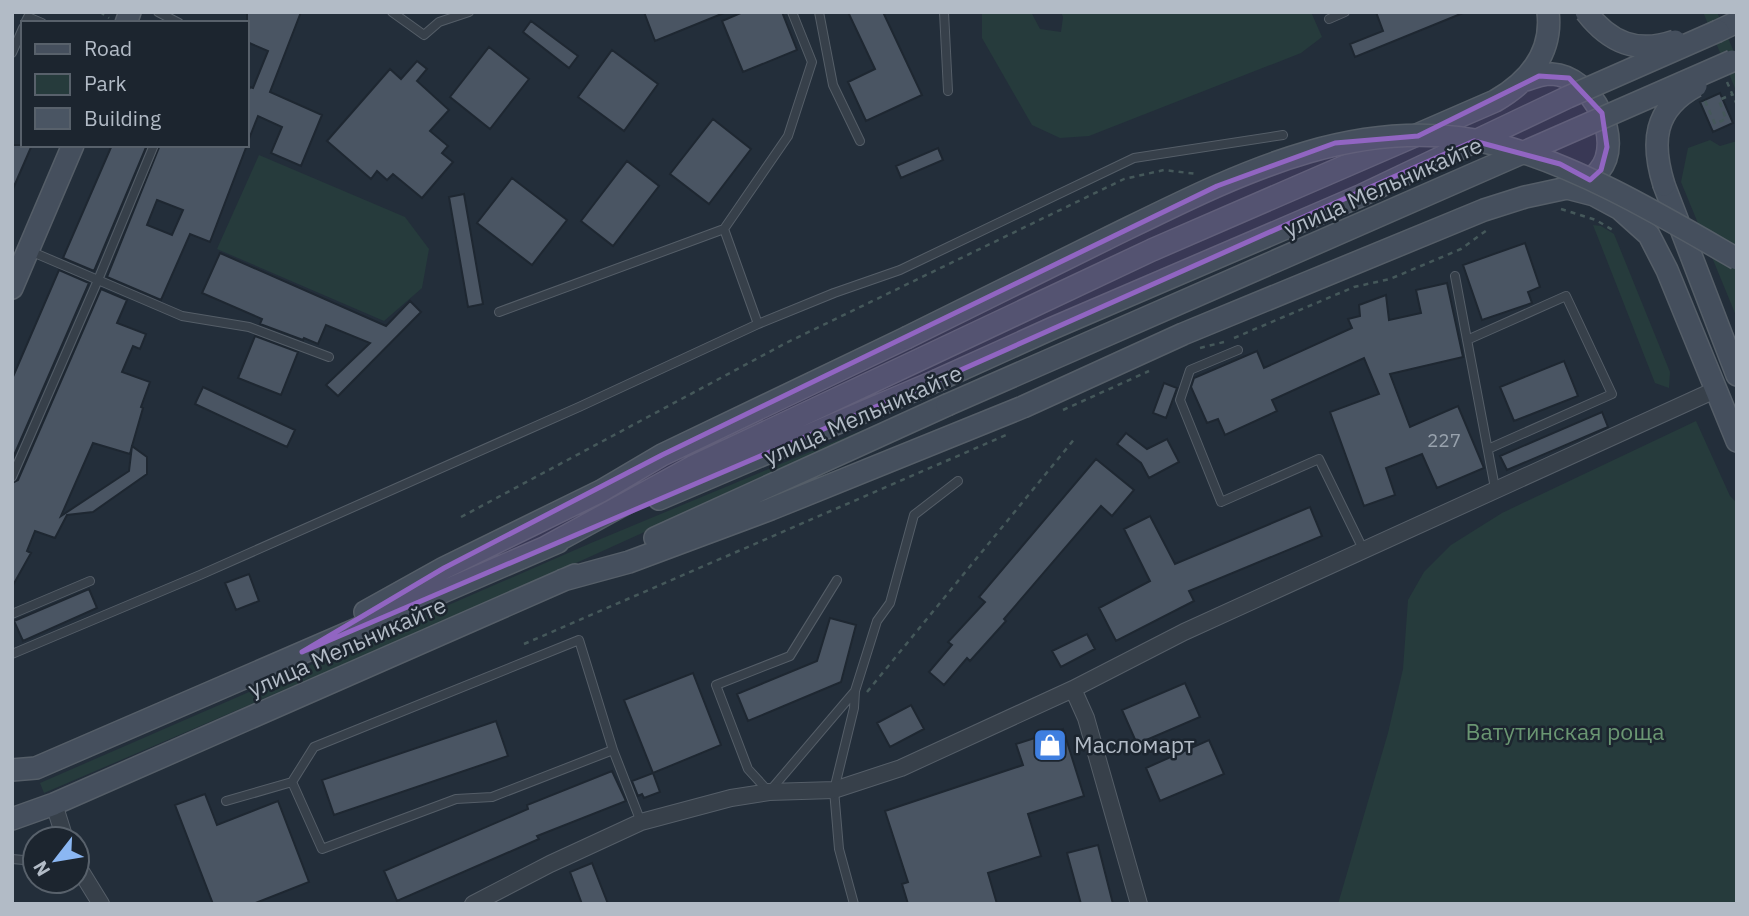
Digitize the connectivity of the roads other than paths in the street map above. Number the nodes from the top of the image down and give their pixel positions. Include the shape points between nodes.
1 (158, 12) edge
2 (392, 12) edge
3 (469, 12) edge
4 (792, 12) edge
5 (819, 12) edge
6 (944, 12) edge
7 (1345, 12) edge
8 (1548, 12) edge
9 (1586, 12) edge
10 (1329, 19) dead end
11 (175, 21) edge
12 (1727, 27) edge
13 (21, 32) edge
14 (12, 52) edge
15 (1734, 60) edge
16 (1526, 80) junction
17 (948, 91) dead end
18 (1283, 135) dead end
19 (860, 141) dead end
20 (72, 147) edge
21 (154, 147) edge
22 (1567, 188) junction
23 (723, 229) junction
24 (28, 251) junction
25 (1737, 259) edge
26 (1455, 276) dead end
27 (98, 280) junction
28 (12, 288) edge
29 (499, 312) dead end
30 (758, 324) junction
31 (1467, 340) junction
32 (1238, 350) dead end
33 (329, 357) dead end
34 (1737, 375) edge
35 (1715, 390) junction
36 (1737, 441) edge
37 (1488, 449) junction
38 (12, 477) edge
39 (958, 481) dead end
40 (1495, 488) junction
41 (547, 547) junction
42 (1363, 549) junction
43 (563, 580) junction
44 (837, 580) dead end
45 (90, 582) dead end
46 (12, 614) edge
47 (302, 652) junction
48 (12, 654) edge
49 (1073, 689) junction
50 (855, 691) junction
51 (613, 750) junction
52 (12, 770) edge
53 (292, 782) junction
54 (834, 790) junction
55 (769, 792) junction
56 (226, 801) dead end
57 (54, 804) junction
58 (12, 819) edge
59 (641, 822) junction
60 (61, 825) edge
61 (91, 888) edge
62 (101, 904) edge
63 (473, 904) edge
64 (854, 904) edge
65 (1139, 904) edge

1 - 11 lane
2 - 3 lane via 424,35 439,22
4 - 23 lane via 813,62 788,136
5 - 19 lane via 833,85
6 - 17 lane
7 - 10 lane
8 - 16 main road via 1546,45
9 - 12 main road, bridge via 1600,30 1633,46 1662,45
12 - 41 main road, улица Мельникайте, bridge via 936,382
13 - 14 lane
15 - 34 main road, bridge via 1684,93 1659,125 1655,140 1664,185
15 - 43 main road, улица Мельникайте, bridge via 947,405
16 - 22 main road via 1554,74 1569,78 1602,113 1607,146 1601,170 1590,180
16 - 41 main road via 1495,102 1152,250 694,466
18 - 30 lane via 1134,159 900,270
20 - 24 main road
21 - 27 lane
22 - 35 main road via 1620,209 1649,236
22 - 43 main road via 1485,210 771,509 629,562
23 - 29 lane
23 - 30 lane
24 - 27 lane
24 - 28 main road
25 - 47 main road, bridge via 1560,164 1439,135 1335,143 1217,186 662,455 601,491 444,568
26 - 31 lane
27 - 33 lane via 182,316 249,327
27 - 38 lane
30 - 48 lane via 200,575
31 - 37 lane
31 - 37 lane via 1566,296 1612,394
32 - 42 lane via 1190,370 1180,400 1221,502 1319,459
35 - 36 main road
35 - 40 street
37 - 40 lane
39 - 50 lane via 914,515 890,603 877,621
40 - 42 street
41 - 47 main road, улица Мельникайте
42 - 49 street
43 - 57 main road, улица Мельникайте
44 - 55 lane via 790,656 716,685 748,769
45 - 46 lane
47 - 52 main road, улица Мельникайте via 36,768
49 - 54 street via 901,768
49 - 65 street via 1086,718
50 - 54 lane
50 - 55 lane
51 - 53 lane via 492,797 456,799 322,849
51 - 53 lane via 579,640 314,747
51 - 59 lane
53 - 56 lane
54 - 55 street
54 - 64 lane via 839,849
55 - 59 street
57 - 58 main road, улица Мельникайте
57 - 60 street
59 - 63 street
61 - 62 street

